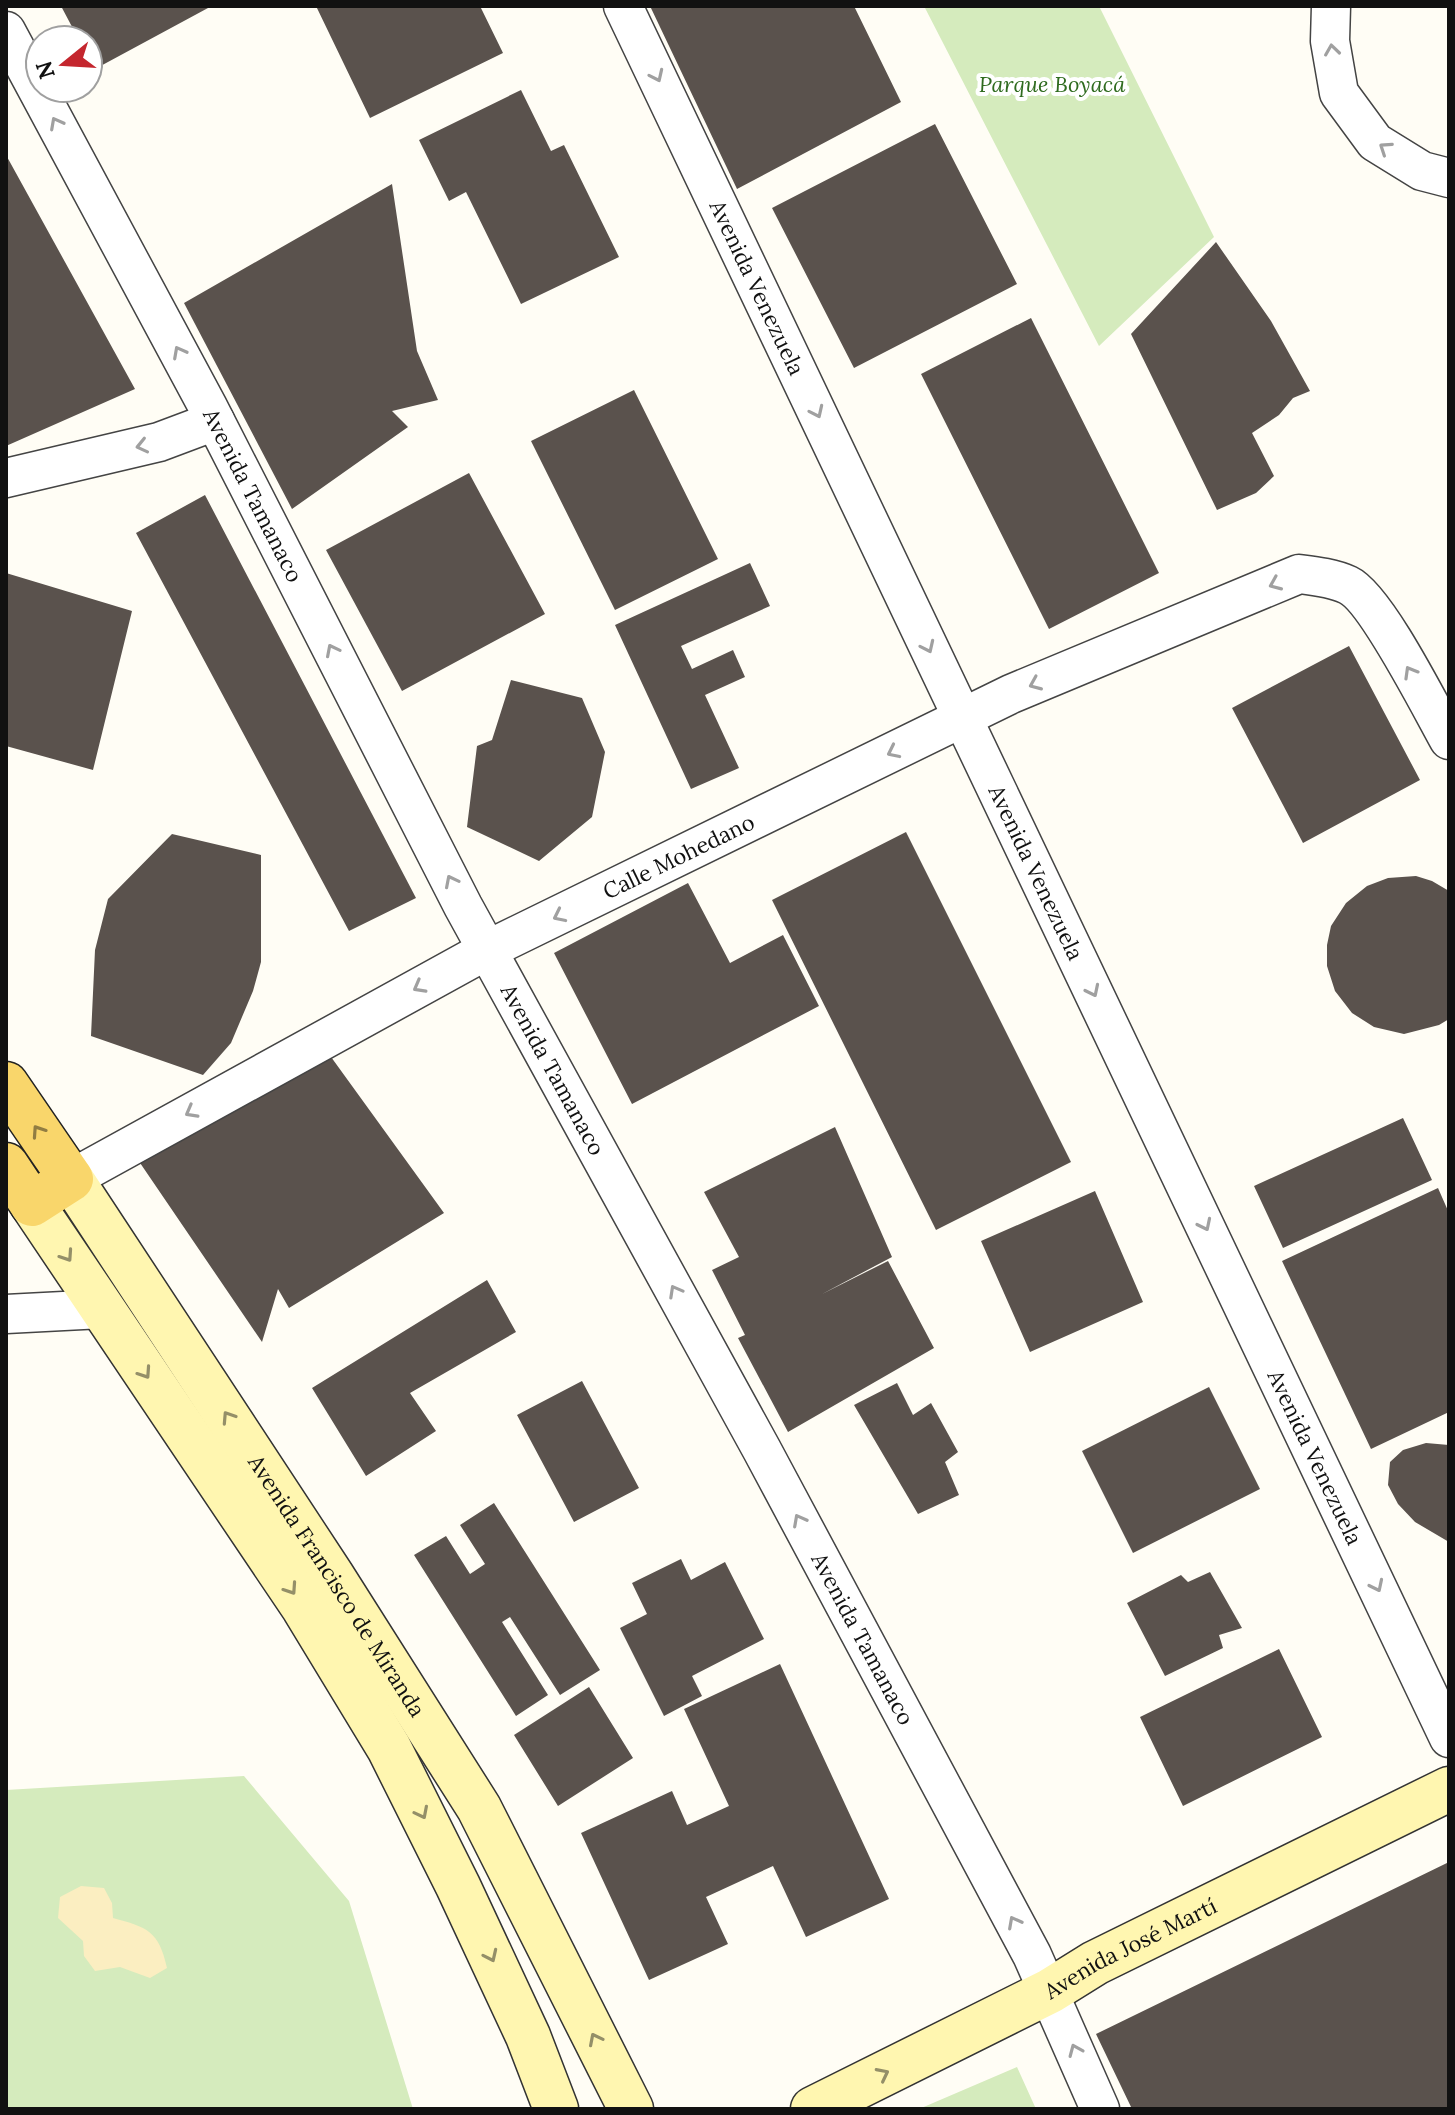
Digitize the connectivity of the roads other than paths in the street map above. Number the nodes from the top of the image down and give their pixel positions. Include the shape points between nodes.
1 (623, 6) edge
2 (1331, 6) edge
3 (6, 31) edge
4 (1449, 178) edge
5 (215, 421) junction
6 (6, 478) edge
7 (963, 718) junction
8 (1449, 740) edge
9 (487, 950) junction
10 (6, 1084) edge
11 (6, 1165) edge
12 (71, 1179) junction
13 (32, 1204) junction
14 (102, 1309) junction
15 (6, 1314) edge
16 (1449, 1738) edge
17 (1449, 1789) edge
18 (458, 1886) junction
19 (1050, 1991) junction
20 (528, 2036) junction
21 (523, 2109) edge
22 (556, 2109) edge
23 (587, 2109) edge
24 (631, 2109) edge
25 (813, 2109) edge
26 (1100, 2109) edge

1 -> 7 street, Avenida Venezuela
4 -> 2 street via 1422,171 1375,142 1339,93 1330,41
5 -> 3 street, Avenida Tamanaco
5 -> 6 street via 159,442
9 -> 5 street, Avenida Tamanaco
8 -> 7 street, Calle Mohedano via 1372,606 1350,585 1299,574
7 -> 9 street, Calle Mohedano
7 -> 16 street, Avenida Venezuela
9 -> 12 street, Calle Mohedano
19 -> 9 street, Avenida Tamanaco via 762,1450
12 -> 10 main road, Avenida Francisco de Miranda
11 - 13 main road, Avenida Francisco de Miranda
12 - 13 main road, Calle Mohedano
24 -> 12 main road, Avenida Francisco de Miranda via 479,1808
13 -> 14 main road, Avenida Francisco de Miranda
14 - 15 street
14 -> 18 main road, Avenida Francisco de Miranda via 304,1608 389,1748
17 - 19 main road, Avenida José Martí via 1109,1956
18 -> 20 main road, Avenida Francisco de Miranda
18 - 23 main road via 507,1921
25 -> 19 main road, Avenida José Martí
26 -> 19 street, Avenida Tamanaco
20 - 21 main road
20 - 22 main road, Avenida Francisco de Miranda

